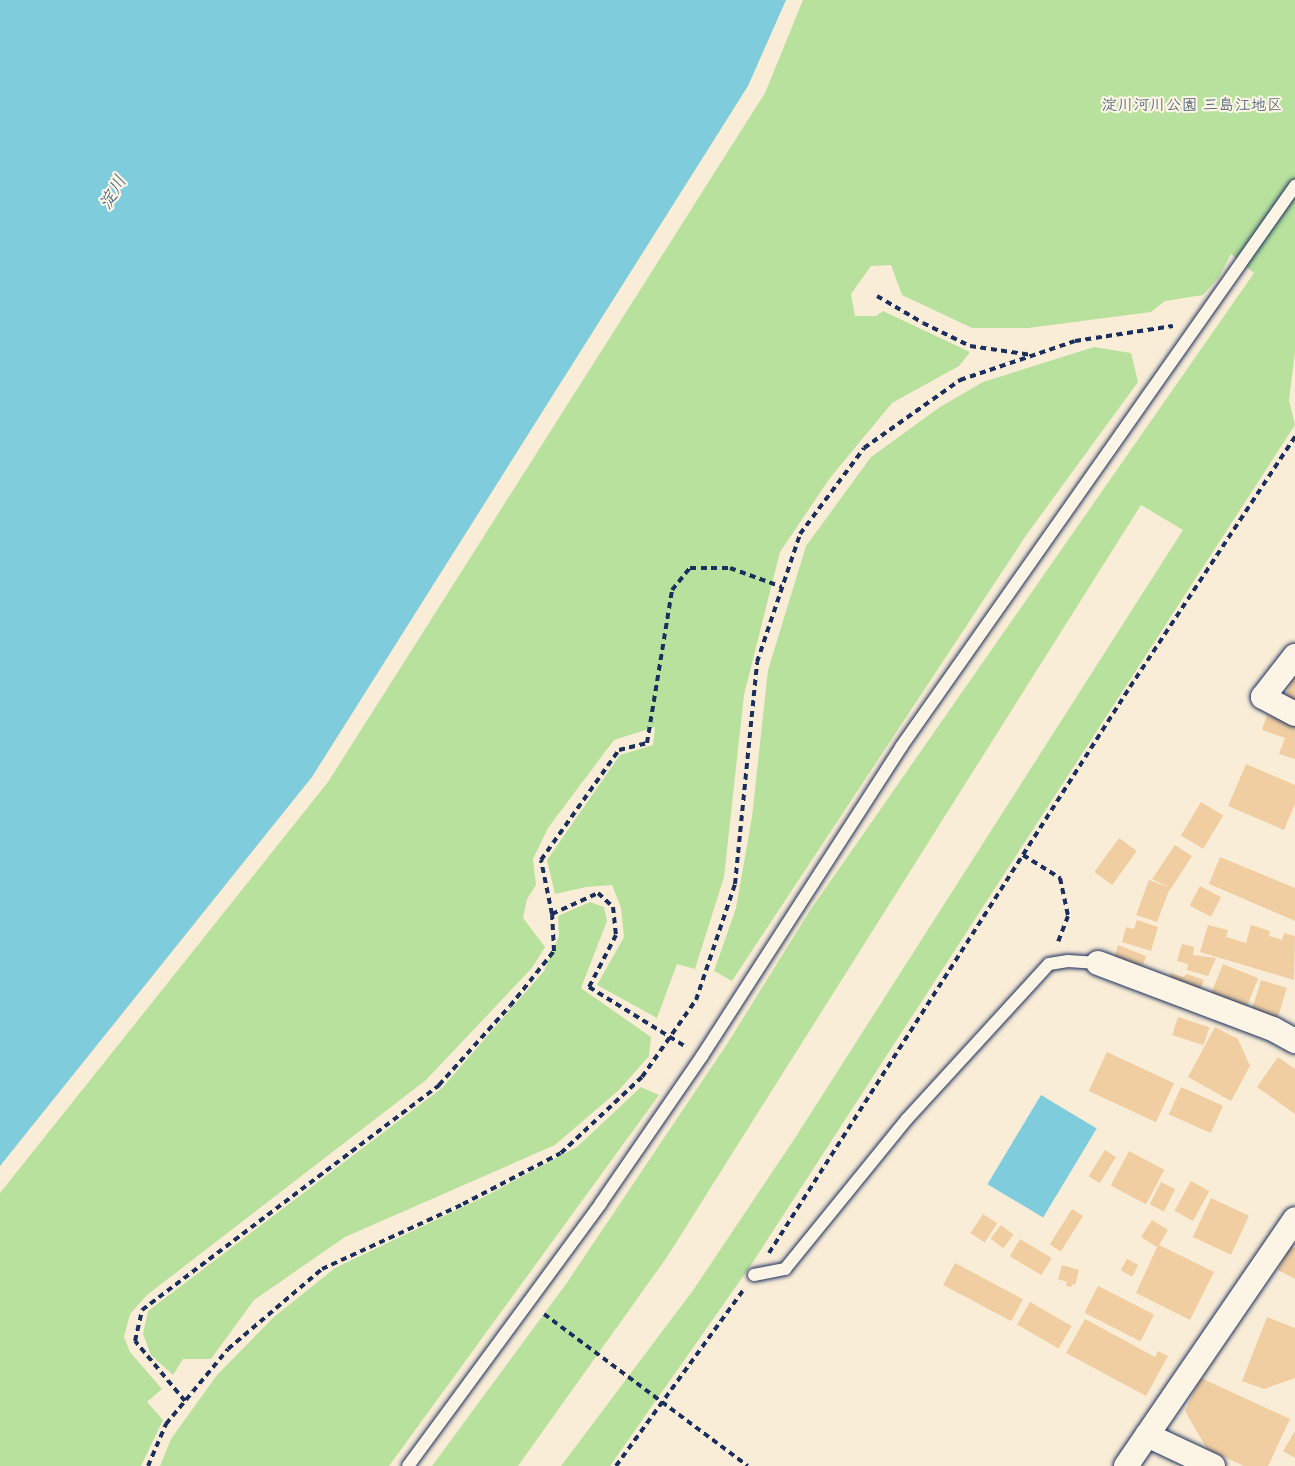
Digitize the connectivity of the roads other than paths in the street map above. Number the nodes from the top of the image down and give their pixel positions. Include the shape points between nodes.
1 (1295, 186) edge
2 (1295, 656) edge
3 (1295, 714) edge
4 (1098, 963) joint
5 (1295, 1041) edge
6 (1295, 1219) edge
7 (754, 1275) road end
8 (1147, 1435) junction
9 (408, 1466) edge
10 (1125, 1466) edge
11 (1213, 1466) edge

1 - 9 lane via 901,747 702,1056 601,1203
2 - 3 street via 1263,697
4 - 5 street
4 - 7 lane via 1049,964 907,1119 785,1269
6 - 8 street
8 - 10 street
8 - 11 street

